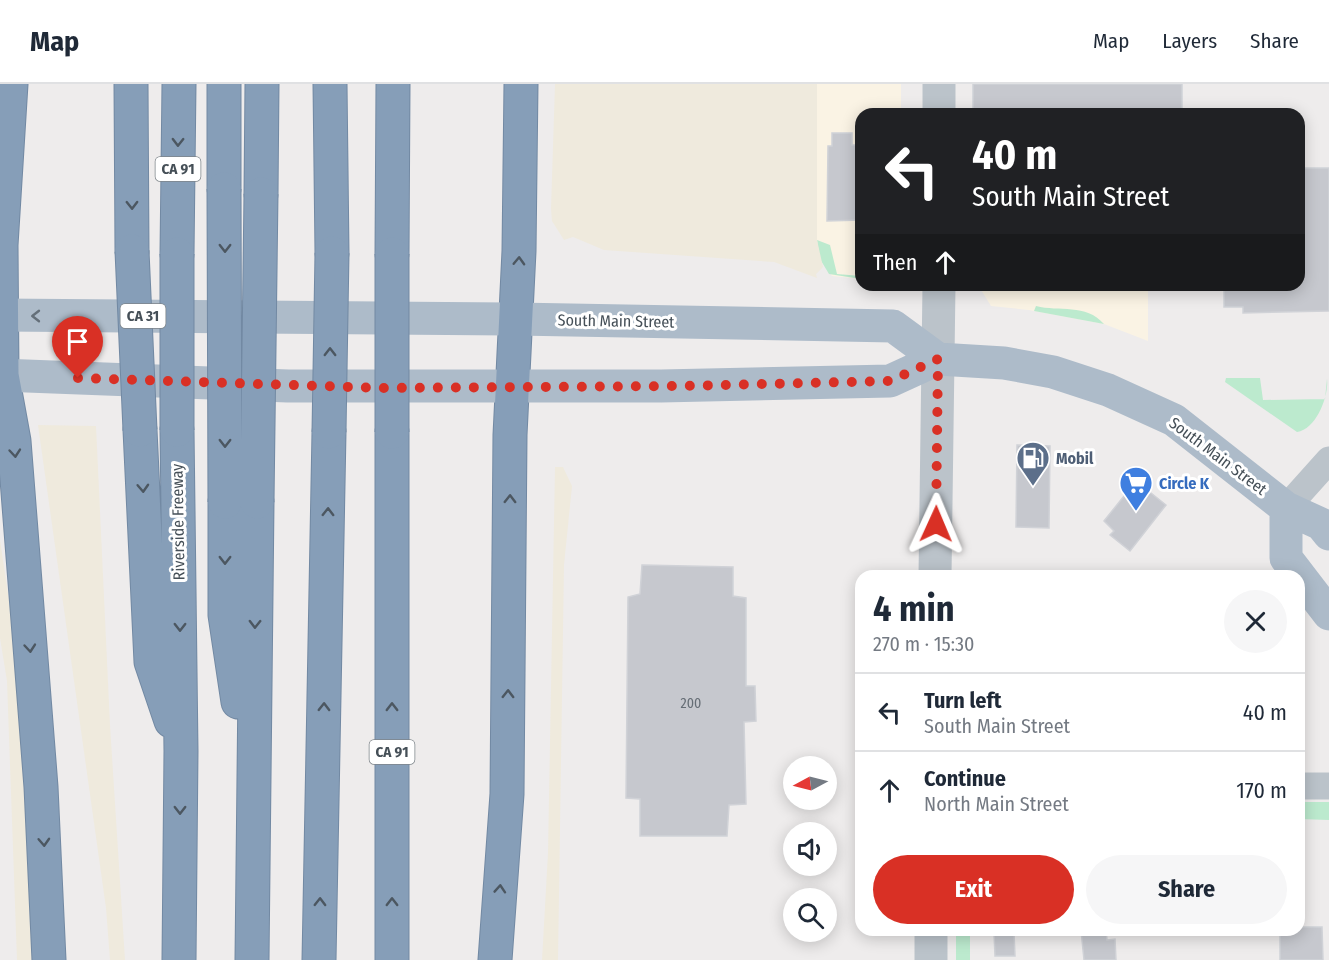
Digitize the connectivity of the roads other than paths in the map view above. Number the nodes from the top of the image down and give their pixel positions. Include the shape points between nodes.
1 (11, 84) edge
2 (130, 84) edge
3 (179, 84) edge
4 (224, 84) edge
5 (262, 84) edge
6 (330, 84) edge
7 (348, 84) edge
8 (393, 84) edge
9 (402, 84) edge
10 (521, 84) edge
11 (939, 84) edge
12 (939, 108) edge
13 (331, 119) junction
14 (393, 135) junction
15 (939, 291) edge
16 (1, 315) edge
17 (516, 319) junction
18 (938, 359) junction
19 (1, 375) edge
20 (513, 388) junction
21 (1329, 459) edge
22 (241, 502) junction
23 (1286, 508) junction
24 (1329, 534) edge
25 (935, 570) edge
26 (1295, 570) edge
27 (1305, 583) edge
28 (1329, 614) edge
29 (181, 751) junction
30 (1305, 786) edge
31 (1329, 786) edge
32 (931, 936) edge
33 (49, 960) edge
34 (179, 960) edge
35 (252, 960) edge
36 (319, 960) edge
37 (392, 960) edge
38 (495, 960) edge
39 (931, 960) edge

1 - 16 highway via 1,245
2 -> 29 highway, bridge via 132,251 152,662
3 -> 29 highway, Riverside Freeway / CA 91, bridge via 177,430
4 -> 22 highway, bridge via 224,189
5 - 22 highway, bridge via 261,194
6 - 13 highway
7 - 13 highway
8 - 14 highway, CA 91
9 - 14 highway
17 -> 10 highway
11 - 12 street
36 -> 13 highway, bridge
37 -> 14 highway, CA 91, bridge
15 - 18 street
17 -> 16 main road, South Main Street / CA 31
16 - 19 highway
17 - 18 main road, South Main Street via 893,326
17 - 20 highway
18 - 20 main road, South Main Street via 890,381
18 - 23 main road, South Main Street via 1005,363 1053,372 1146,405 1174,420
18 - 25 street
19 - 20 main road, South Main Street via 288,386
19 -> 33 highway via 15,453 41,788
38 -> 20 highway via 507,794
21 - 23 street
22 -> 35 highway via 253,795
23 - 24 main road, South Main Street via 1322,524
23 - 26 main road via 1286,558
27 - 28 main road
29 -> 34 highway, Riverside Freeway / CA 91
30 - 31 street
32 - 39 street

